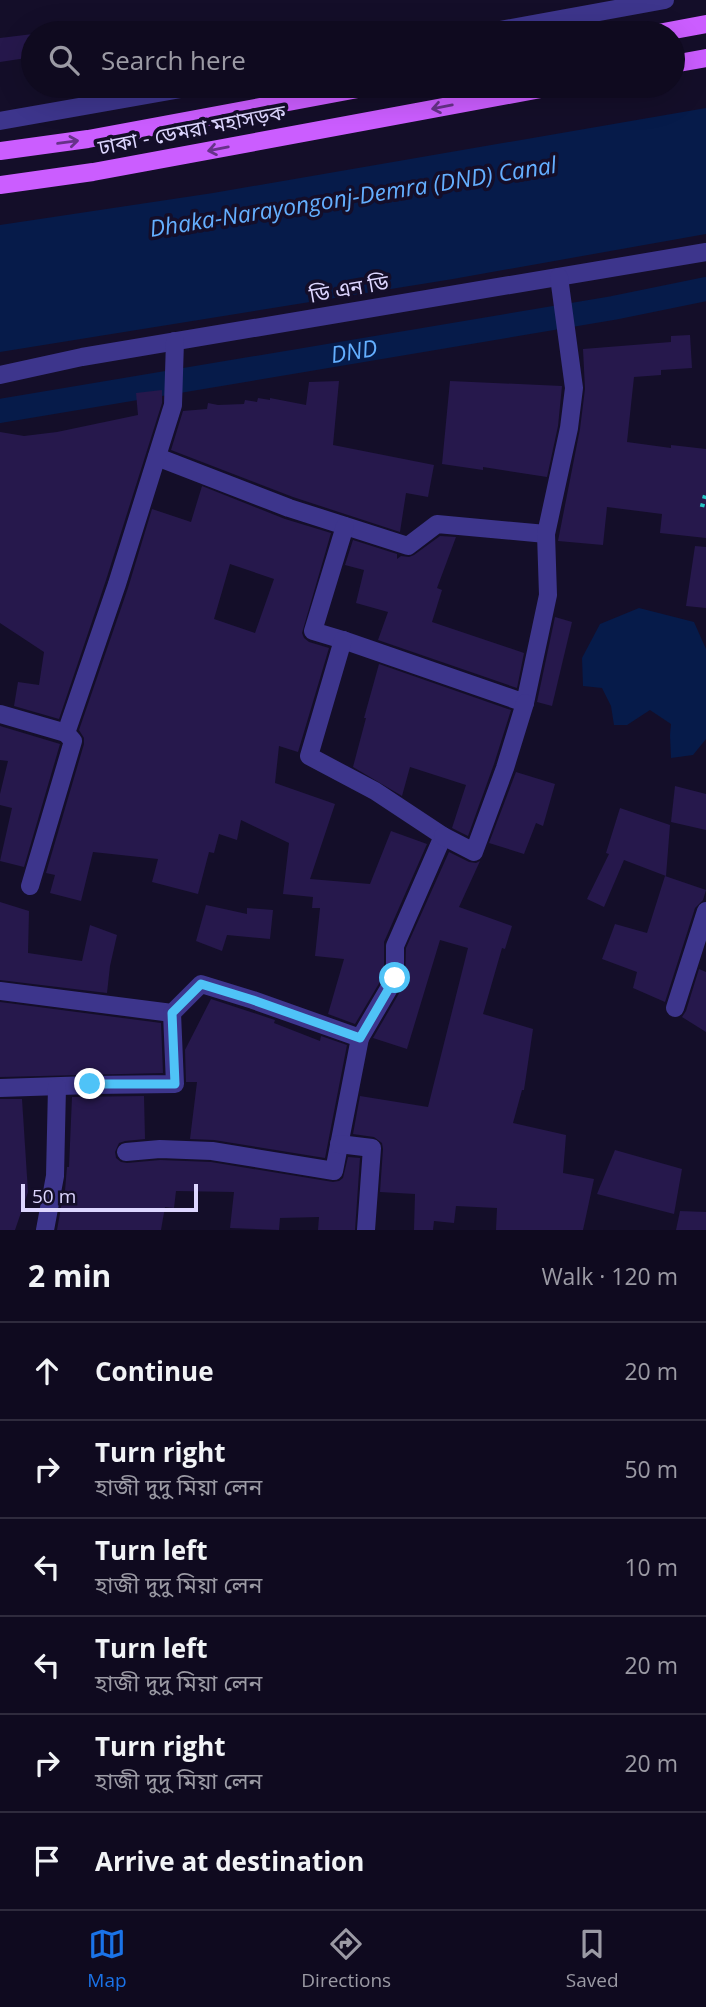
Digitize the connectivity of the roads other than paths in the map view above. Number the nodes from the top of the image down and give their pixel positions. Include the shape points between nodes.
1 (665, 0) edge
2 (550, 21) edge
3 (706, 24) edge
4 (685, 28) edge
5 (706, 58) edge
6 (685, 62) edge
7 (130, 98) edge
8 (309, 98) edge
9 (492, 98) edge
10 (0, 121) edge
11 (0, 151) edge
12 (0, 185) edge
13 (706, 252) edge
14 (559, 277) junction
15 (175, 341) junction
16 (0, 375) edge
17 (158, 457) junction
18 (345, 526) junction
19 (546, 534) junction
20 (343, 640) junction
21 (525, 703) junction
22 (0, 714) edge
23 (66, 733) junction
24 (443, 836) junction
25 (30, 886) dead end
26 (706, 911) edge
27 (0, 990) edge
28 (675, 1008) dead end
29 (172, 1013) junction
30 (360, 1038) junction
31 (57, 1087) junction
32 (0, 1088) edge
33 (340, 1143) junction
34 (127, 1152) dead end
35 (45, 1230) edge
36 (366, 1230) edge

1 - 2 street
3 - 4 main road
5 - 6 main road
7 - 10 street
11 -> 8 main road, ঢাকা - ডেমরা মহাসড়ক
9 -> 12 main road, ঢাকা - ডেমরা মহাসড়ক
13 - 14 street, ডি এন ডি
14 - 15 street, ডি এন ডি
14 - 19 street via 574,388
15 - 16 street, ডি এন ডি
15 - 17 street via 174,398
17 - 18 street
17 - 23 street
18 - 19 street via 408,546 437,524
18 - 20 street via 313,631
19 - 21 street via 548,595
20 - 21 street
20 - 24 street via 309,756 375,791
21 - 24 street via 474,852
22 - 23 street
23 - 25 street via 72,741
24 - 30 street via 395,946 395,978
26 - 28 street
27 - 29 street
29 - 30 street via 201,984
29 - 31 street via 175,1084
30 - 33 street
31 - 32 street
31 - 35 street via 55,1176
33 - 34 street via 334,1171 212,1151
33 - 36 street via 372,1148

